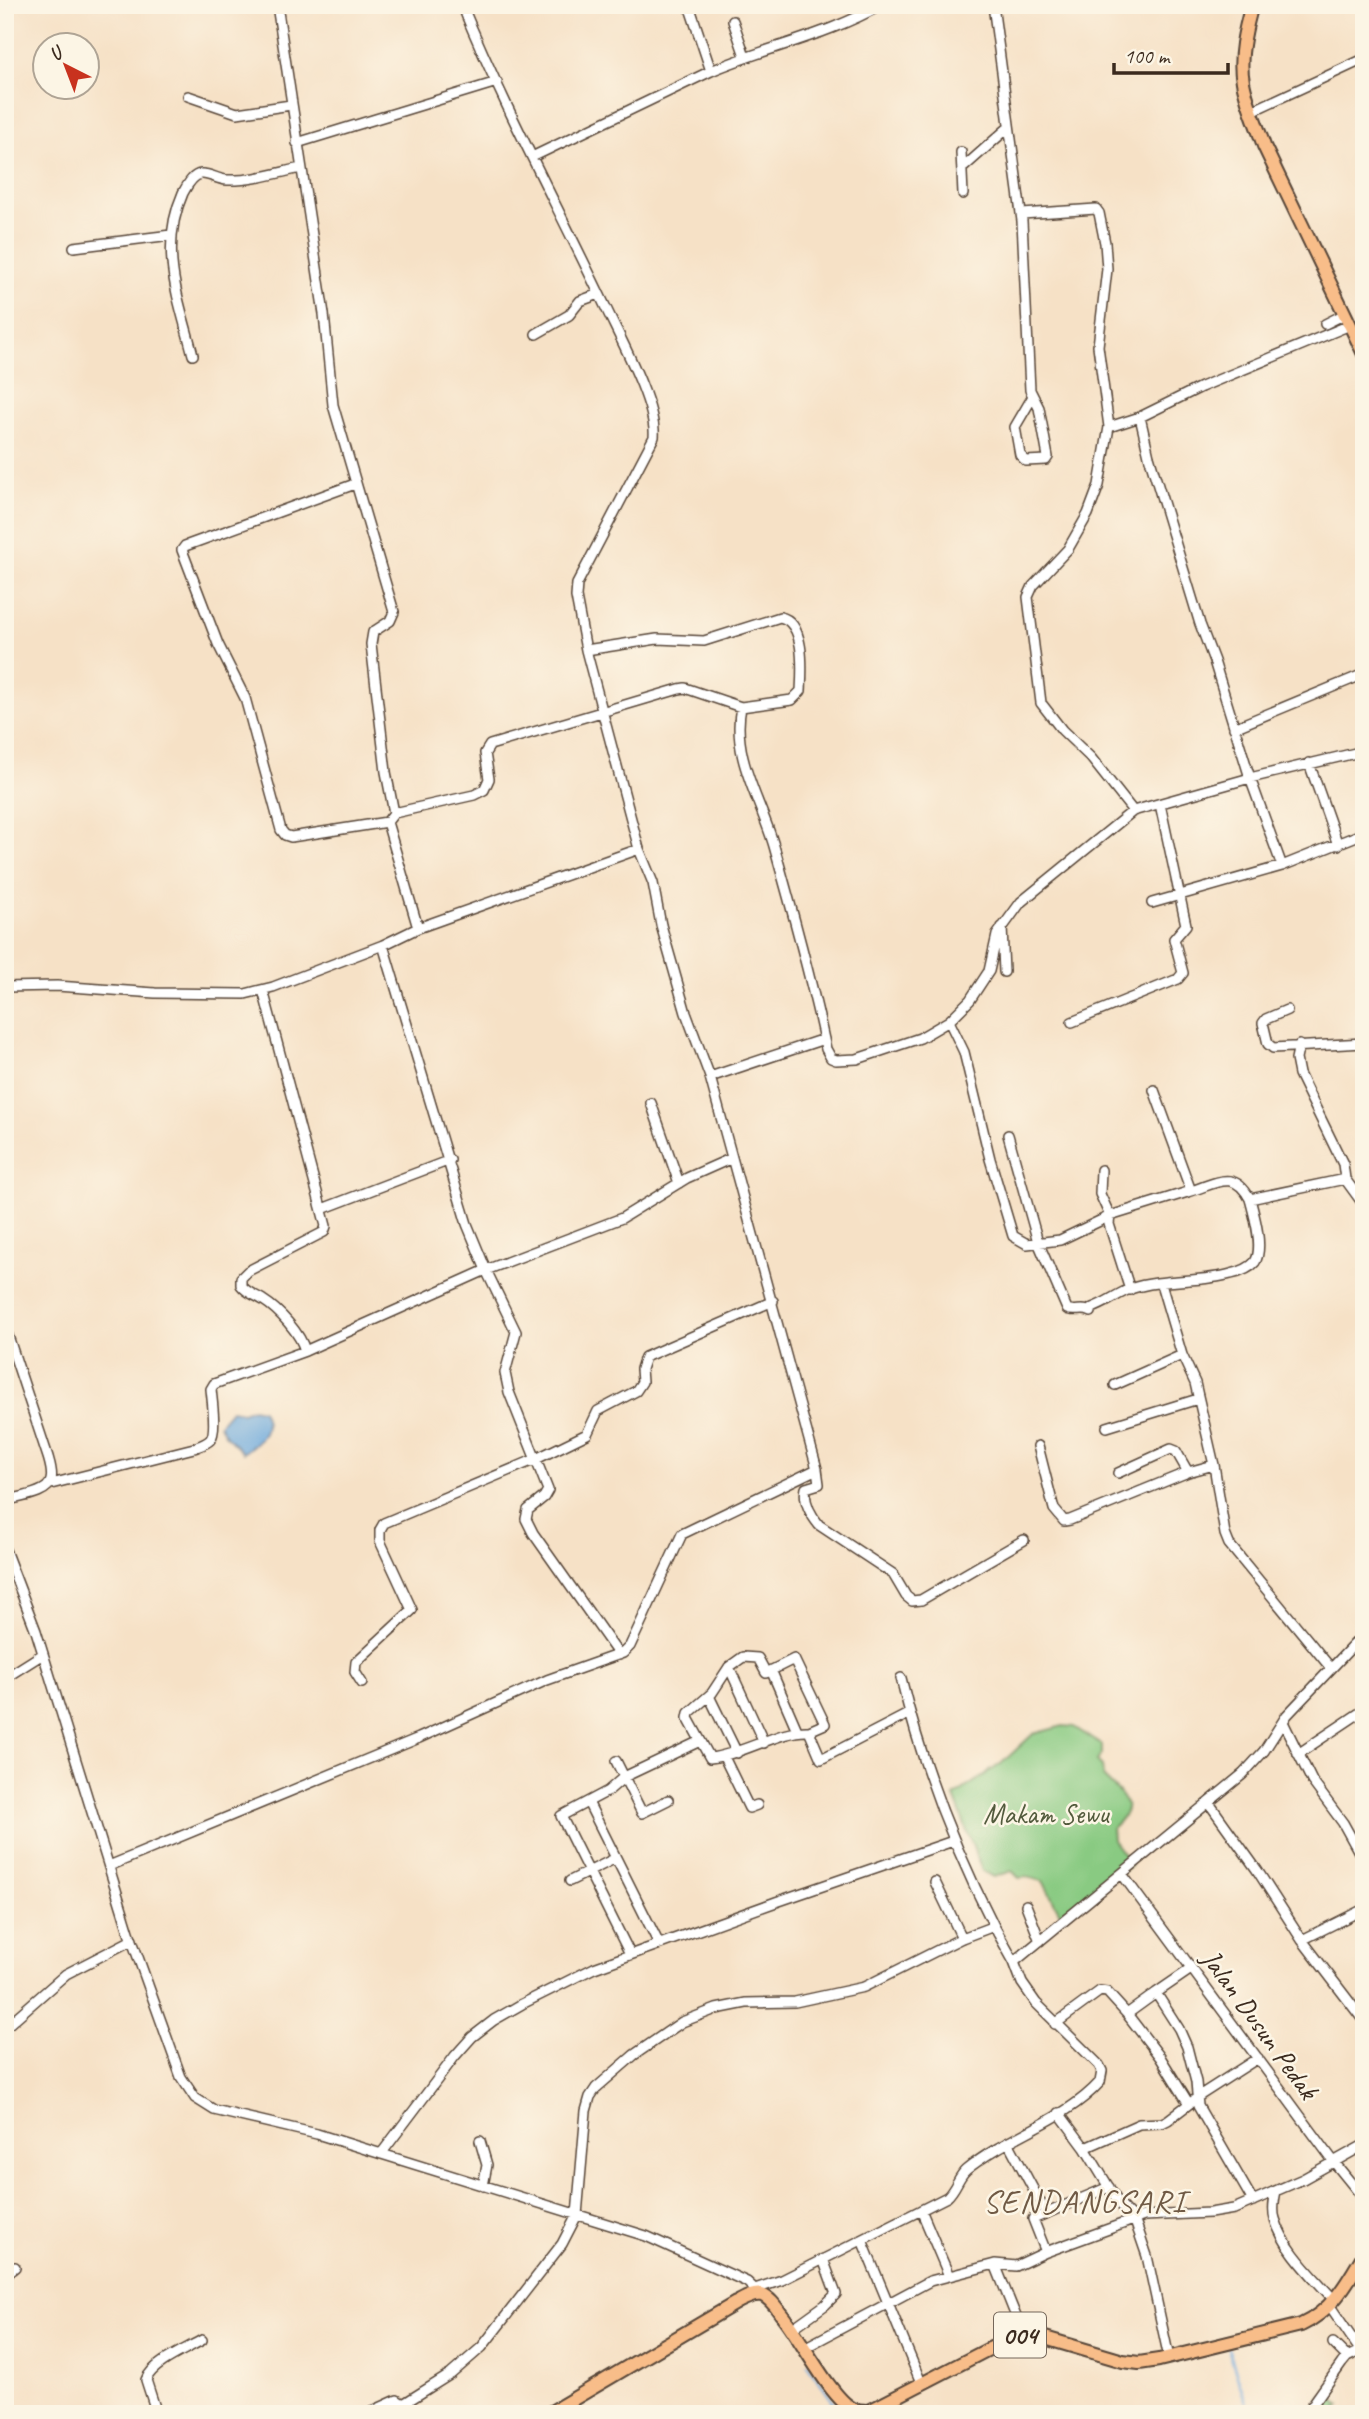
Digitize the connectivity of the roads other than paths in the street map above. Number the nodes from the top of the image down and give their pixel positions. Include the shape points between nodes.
1 (278, 5) edge
2 (462, 5) edge
3 (689, 5) edge
4 (881, 5) edge
5 (993, 5) edge
6 (1252, 5) edge
7 (733, 22) dead end
8 (746, 56) junction
9 (1364, 59) edge
10 (711, 71) junction
11 (497, 82) junction
12 (188, 96) dead end
13 (291, 106) junction
14 (1252, 111) junction
15 (1009, 127) junction
16 (297, 143) junction
17 (961, 152) dead end
18 (532, 157) junction
19 (964, 167) junction
20 (301, 168) junction
21 (963, 194) dead end
22 (1022, 214) junction
23 (171, 236) junction
24 (74, 247) dead end
25 (599, 294) junction
26 (1348, 319) junction
27 (1325, 324) dead end
28 (536, 334) dead end
29 (1364, 354) edge
30 (192, 355) dead end
31 (1032, 398) junction
32 (1140, 417) junction
33 (1109, 427) junction
34 (355, 484) junction
35 (586, 650) junction
36 (1364, 674) edge
37 (741, 708) junction
38 (602, 711) junction
39 (1234, 728) junction
40 (1364, 751) edge
41 (1309, 763) junction
42 (1250, 778) junction
43 (1160, 804) junction
44 (1133, 811) junction
45 (394, 813) junction
46 (387, 822) junction
47 (1364, 833) edge
48 (1338, 845) junction
49 (639, 849) junction
50 (1282, 866) junction
51 (1180, 894) junction
52 (1152, 903) dead end
53 (1002, 925) junction
54 (418, 928) junction
55 (383, 945) junction
56 (1004, 972) dead end
57 (5, 988) edge
58 (263, 989) junction
59 (1287, 1010) dead end
60 (949, 1021) junction
61 (1072, 1021) dead end
62 (824, 1039) junction
63 (1364, 1044) edge
64 (1298, 1045) junction
65 (710, 1077) junction
66 (1154, 1090) dead end
67 (651, 1103) dead end
68 (1008, 1135) dead end
69 (732, 1158) junction
70 (450, 1160) junction
71 (1101, 1170) dead end
72 (1345, 1179) junction
73 (679, 1183) junction
74 (1191, 1191) junction
75 (1360, 1195) edge
76 (1250, 1199) junction
77 (1364, 1205) edge
78 (322, 1209) junction
79 (1110, 1216) junction
80 (1038, 1242) junction
81 (486, 1270) junction
82 (1161, 1284) junction
83 (1130, 1290) junction
84 (773, 1301) junction
85 (5, 1327) edge
86 (305, 1351) junction
87 (1182, 1355) junction
88 (1115, 1385) dead end
89 (1198, 1399) junction
90 (1107, 1427) dead end
91 (1038, 1446) dead end
92 (536, 1459) junction
93 (1214, 1465) junction
94 (817, 1469) junction
95 (1188, 1472) junction
96 (1118, 1473) dead end
97 (51, 1484) junction
98 (5, 1501) edge
99 (1024, 1540) dead end
100 (5, 1550) edge
101 (1364, 1634) edge
102 (43, 1654) junction
103 (619, 1655) junction
104 (1330, 1667) junction
105 (729, 1668) junction
106 (771, 1670) junction
107 (5, 1678) edge
108 (901, 1678) dead end
109 (362, 1683) dead end
110 (709, 1696) junction
111 (1364, 1710) edge
112 (910, 1713) junction
113 (1283, 1722) junction
114 (797, 1730) junction
115 (809, 1731) junction
116 (700, 1741) junction
117 (764, 1743) junction
118 (737, 1753) junction
119 (1298, 1754) junction
120 (724, 1757) junction
121 (616, 1761) dead end
122 (624, 1777) junction
123 (668, 1801) dead end
124 (588, 1802) junction
125 (1209, 1803) junction
126 (757, 1805) dead end
127 (953, 1841) junction
128 (616, 1858) junction
129 (1364, 1861) edge
130 (109, 1866) junction
131 (589, 1871) junction
132 (1122, 1874) junction
133 (570, 1881) dead end
134 (935, 1882) dead end
135 (1026, 1905) dead end
136 (1364, 1909) edge
137 (994, 1926) junction
138 (673, 1933) dead end
139 (962, 1938) junction
140 (132, 1940) junction
141 (657, 1940) junction
142 (1302, 1940) junction
143 (1040, 1941) junction
144 (628, 1950) junction
145 (615, 1954) dead end
146 (1014, 1962) junction
147 (1191, 1969) junction
148 (1156, 1993) junction
149 (1127, 2014) junction
150 (5, 2016) edge
151 (1364, 2021) edge
152 (1055, 2024) junction
153 (1258, 2058) junction
154 (1193, 2101) junction
155 (1059, 2113) junction
156 (480, 2141) dead end
157 (1008, 2142) junction
158 (1364, 2145) edge
159 (1085, 2148) junction
160 (381, 2154) junction
161 (1334, 2162) junction
162 (483, 2186) junction
163 (1109, 2187) junction
164 (1276, 2191) junction
165 (1364, 2199) edge
166 (1254, 2201) junction
167 (920, 2210) junction
168 (1046, 2213) junction
169 (577, 2215) junction
170 (1135, 2221) junction
171 (862, 2240) junction
172 (1046, 2252) junction
173 (1364, 2254) edge
174 (823, 2259) junction
175 (995, 2264) junction
176 (15, 2267) dead end
177 (5, 2275) edge
178 (949, 2276) junction
179 (758, 2292) junction
180 (890, 2303) junction
181 (1332, 2303) junction
182 (793, 2328) junction
183 (1023, 2334) junction
184 (202, 2340) dead end
185 (1334, 2343) dead end
186 (806, 2347) junction
187 (1363, 2352) edge
188 (1348, 2357) junction
189 (1169, 2358) junction
190 (922, 2385) junction
191 (403, 2404) junction
192 (854, 2411) edge
193 (157, 2414) edge
194 (366, 2414) edge
195 (408, 2414) edge
196 (548, 2414) edge
197 (1306, 2414) edge

1 - 13 street
2 - 11 street
3 - 10 street
4 - 8 street
5 - 15 street
6 - 14 main road via 1241,66
7 - 8 street
8 - 10 street
9 - 14 street
10 - 18 street
11 - 16 street
11 - 18 street
12 - 13 street via 237,113
13 - 16 street
14 - 26 main road via 1264,146
15 - 19 street
15 - 22 street
16 - 20 street
17 - 19 street
18 - 25 street
19 - 21 street
20 - 23 street via 229,180 200,174 193,177 178,204
20 - 34 street via 333,405
22 - 31 street
22 - 33 street via 1096,209 1099,213 1107,269 1098,346
23 - 24 street
23 - 30 street via 170,263
25 - 28 street
25 - 35 street via 640,380 654,432 577,584
26 - 27 street
26 - 29 main road
26 - 32 street
31 - 31 street via 1016,427 1020,455 1026,461 1046,460 1039,408
32 - 33 street
32 - 39 street
33 - 44 street via 1099,485 1088,514 1068,549 1028,597 1041,704
34 - 45 street via 394,612 390,621 373,632 371,644
34 - 46 street via 182,550 218,644 245,698 281,830 291,837
35 - 37 street via 657,639 704,641 785,617 793,625 802,652 801,691 792,700
35 - 38 street
36 - 39 street
37 - 38 street via 685,688
37 - 62 street via 741,753 774,844
38 - 45 street via 490,745 485,753 489,779 484,790 474,795
38 - 49 street
39 - 42 street
40 - 41 street
41 - 42 street
41 - 48 street
42 - 43 street
42 - 50 street
43 - 44 street
43 - 51 street
44 - 53 street via 1021,902
45 - 46 street
46 - 54 street
47 - 48 street
48 - 50 street
49 - 54 street
49 - 65 street via 653,883 686,1013
50 - 51 street
51 - 52 street
51 - 61 street via 1186,925 1174,939 1183,968 1180,977
53 - 56 street
53 - 60 street via 989,971
54 - 55 street
55 - 58 street
55 - 70 street
57 - 58 street via 216,994
58 - 78 street
59 - 64 street via 1262,1026 1273,1048
60 - 62 street via 920,1038 856,1059 831,1058
60 - 80 street via 964,1052 1013,1236 1027,1244
62 - 65 street
63 - 64 street
64 - 72 street via 1300,1074 1343,1164
65 - 69 street
66 - 74 street
67 - 73 street
68 - 80 street
69 - 73 street
69 - 84 street
70 - 78 street
70 - 81 street via 467,1224
71 - 79 street via 1100,1194
72 - 75 street
72 - 76 street
73 - 81 street via 622,1218
74 - 76 street via 1234,1180
74 - 79 street
75 - 77 street
76 - 82 street via 1259,1253 1253,1265 1209,1280
78 - 86 street via 324,1232 241,1278 249,1295 263,1300 288,1324
79 - 80 street via 1060,1240
79 - 83 street
80 - 83 street via 1068,1310 1091,1312
81 - 86 street
81 - 92 street via 516,1332 505,1373
82 - 83 street
82 - 87 street
84 - 92 street via 645,1357 636,1391 598,1411 587,1434
84 - 94 street
85 - 97 street via 48,1457
86 - 97 street via 214,1384 214,1429 206,1443
87 - 88 street
87 - 89 street
89 - 90 street
89 - 93 street
91 - 95 street via 1055,1509 1064,1521
92 - 103 street via 548,1490 526,1513 529,1525
92 - 109 street via 384,1523 380,1541 412,1610 356,1662 355,1672
93 - 95 street
93 - 104 street via 1229,1544
94 - 99 street via 819,1484 805,1492 813,1518 893,1574 912,1601
94 - 103 street via 682,1534 629,1647
95 - 96 street via 1171,1449
97 - 98 street
100 - 102 street
101 - 104 street
102 - 107 street
102 - 130 street
103 - 130 street via 547,1680
104 - 113 street
105 - 106 street via 743,1657 758,1658 766,1673
105 - 110 street
105 - 117 street
106 - 114 street
106 - 115 street via 794,1660 825,1724
108 - 112 street
110 - 116 street via 689,1713
110 - 118 street
111 - 119 street
112 - 115 street via 821,1759
112 - 127 street
113 - 119 street
113 - 125 street via 1254,1764
114 - 115 street
114 - 117 street
116 - 120 street via 710,1758
116 - 122 street
117 - 118 street
118 - 120 street
119 - 129 street
120 - 126 street via 749,1808
121 - 122 street
122 - 123 street via 642,1813
122 - 124 street
124 - 128 street
124 - 131 street via 561,1816
125 - 132 street
125 - 142 street
127 - 137 street
127 - 160 street via 594,1968 522,2004 472,2037
128 - 131 street
128 - 141 street
130 - 140 street
131 - 133 street
131 - 144 street
132 - 143 street
132 - 147 street, Jalan Dusun Pedak
134 - 139 street
135 - 143 street
136 - 142 street
137 - 139 street
137 - 146 street
138 - 141 street
139 - 169 street via 864,1987 795,2002 716,2008 662,2034 590,2097
140 - 150 street via 66,1974 10,2024
140 - 160 street via 181,2077 203,2105
141 - 144 street
142 - 151 street
143 - 146 street
144 - 145 street
146 - 152 street via 1022,1983
147 - 148 street
147 - 153 street, Jalan Dusun Pedak
148 - 149 street
148 - 154 street via 1187,2047 1196,2082
149 - 152 street via 1103,1990
149 - 154 street
152 - 155 street via 1099,2065 1103,2077
153 - 154 street
153 - 161 street, Jalan Dusun Pedak
154 - 159 street via 1162,2123 1139,2124
154 - 166 street
155 - 157 street
155 - 159 street
156 - 162 street via 487,2165
157 - 167 street via 964,2171 947,2196
157 - 168 street
158 - 161 street
159 - 163 street
160 - 162 street
161 - 164 street
161 - 165 street, Jalan Dusun Pedak
162 - 169 street
163 - 168 street
163 - 170 street
164 - 166 street
164 - 181 street via 1274,2217 1280,2231
166 - 170 street via 1224,2211
167 - 171 street
167 - 178 street
168 - 172 street via 1033,2219
169 - 179 street via 646,2236 747,2281
169 - 191 street via 562,2244 482,2347 451,2374
170 - 172 street
170 - 189 street
171 - 174 street
171 - 180 street
172 - 175 street via 1016,2266
173 - 181 main road, 004
174 - 179 street
174 - 182 street via 836,2294
175 - 178 street
175 - 183 street
176 - 177 street
178 - 180 street
179 - 182 main road, 004
179 - 196 main road
180 - 186 street
180 - 190 street
181 - 187 street
181 - 189 main road, 004 via 1301,2326
182 - 186 main road, 004
183 - 189 main road, 004 via 1123,2361
183 - 190 main road, 004
184 - 193 street via 147,2376
185 - 188 street
186 - 192 main road, 004 via 830,2386
187 - 188 street
188 - 197 street
190 - 192 main road, 004 via 874,2410
191 - 194 street via 397,2400
191 - 195 street

